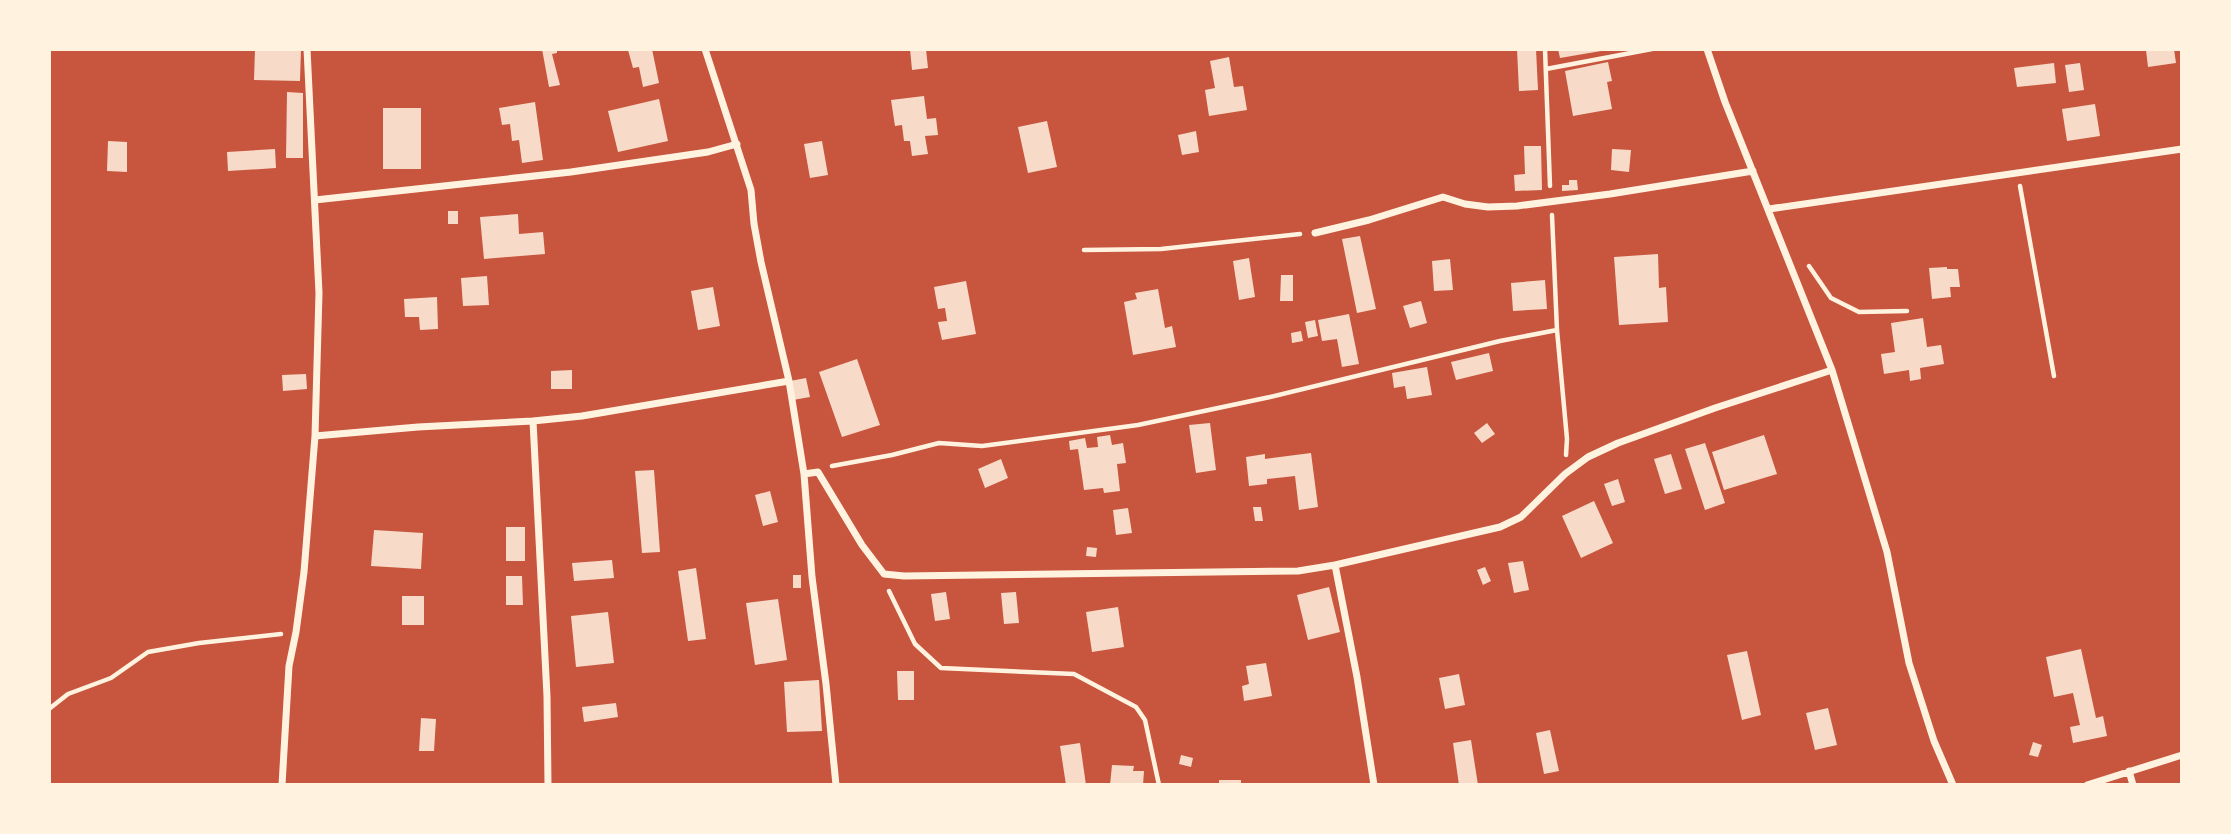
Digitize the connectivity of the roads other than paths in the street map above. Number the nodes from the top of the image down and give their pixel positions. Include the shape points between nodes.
1 (307, 49) edge
2 (705, 49) edge
3 (1707, 49) edge
4 (737, 144) junction
5 (2182, 149) edge
6 (1753, 171) junction
7 (315, 200) junction
8 (1769, 209) junction
9 (1315, 233) road end
10 (1832, 370) junction
11 (789, 381) junction
12 (533, 421) junction
13 (315, 436) junction
14 (804, 474) junction
15 (1335, 565) junction
16 (2182, 755) edge
17 (2129, 771) junction
18 (282, 785) edge
19 (548, 785) edge
20 (836, 785) edge
21 (1374, 785) edge
22 (1952, 785) edge
23 (2087, 785) edge
24 (2133, 785) edge

1 - 7 street
2 - 4 street
3 - 6 street
4 - 7 street via 570,172
4 - 11 street via 751,190 761,262
5 - 8 street
6 - 8 street
6 - 9 street via 1517,206 1465,204 1444,197
7 - 13 street via 319,293
8 - 10 street
10 - 15 street via 1715,408 1588,457 1521,517 1500,527
10 - 22 street via 1887,551 1909,663
11 - 12 street
11 - 14 street
12 - 13 street
12 - 19 street
13 - 18 street via 289,666
14 - 15 street via 818,472 884,574 1243,573
14 - 20 street
15 - 21 street
16 - 17 street
17 - 23 street
17 - 24 street

